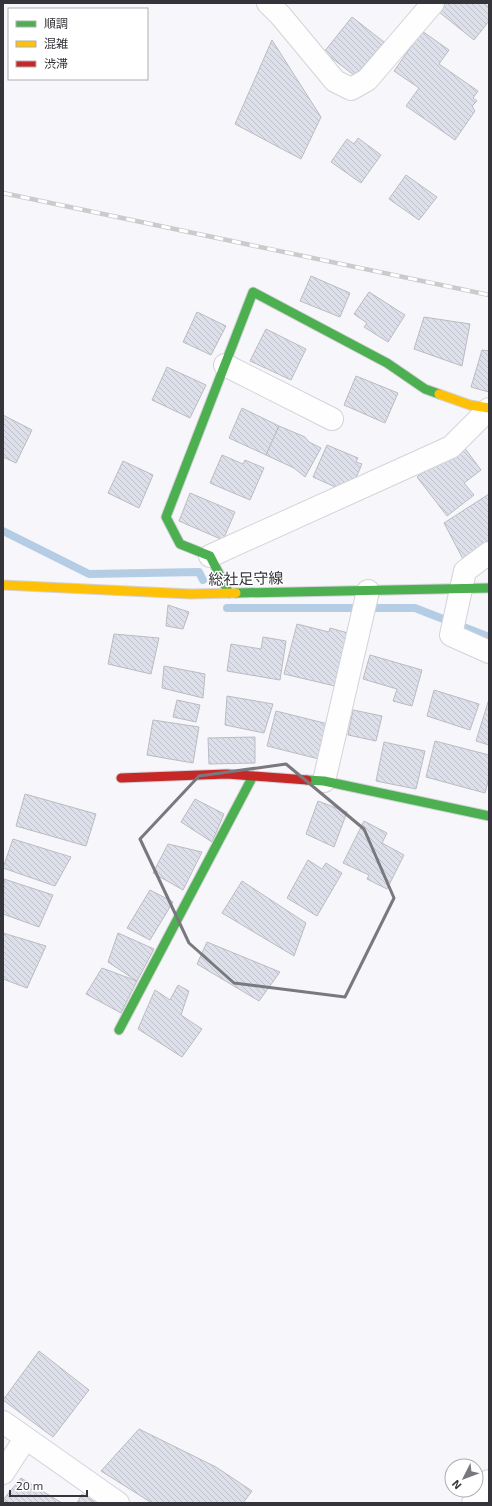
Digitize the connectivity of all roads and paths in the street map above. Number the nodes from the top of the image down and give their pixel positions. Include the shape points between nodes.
1 (268, 3) edge
2 (433, 3) edge
3 (225, 365) junction
4 (489, 408) edge
5 (332, 419) dead end
6 (489, 553) edge
7 (210, 556) junction
8 (3, 585) edge
9 (489, 588) edge
10 (461, 589) junction
11 (368, 591) junction
12 (229, 593) junction
13 (489, 652) edge
14 (253, 776) junction
15 (121, 778) dead end
16 (324, 781) junction
17 (489, 816) edge
18 (119, 1030) dead end
19 (3, 1422) edge
20 (25, 1439) junction
21 (3, 1473) edge
22 (489, 1480) edge
23 (118, 1503) edge
24 (473, 1503) edge

1 - 2 street via 335,81 350,88 367,80
3 - 4 street via 253,292 387,363 425,389 470,405
3 - 5 street
3 - 7 street via 166,517 180,544
4 - 7 street via 451,447
6 - 10 street via 465,571
7 - 12 street
8 - 12 street, 総社足守線 via 191,594
9 - 10 street, 総社足守線
10 - 11 street, 総社足守線
10 - 13 street via 451,635
11 - 12 street, 総社足守線
11 - 16 street
14 - 15 street via 227,774
14 - 16 street
14 - 18 street
16 - 17 street
19 - 20 street
20 - 21 street
20 - 23 street
22 - 24 street

